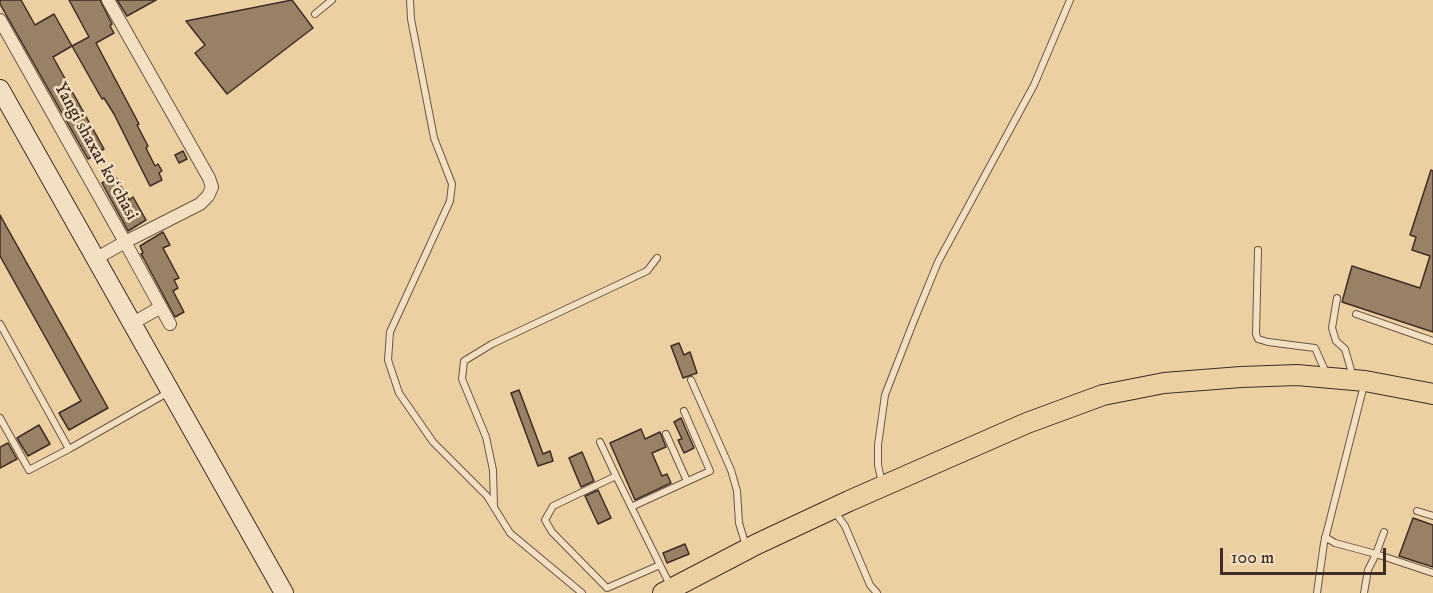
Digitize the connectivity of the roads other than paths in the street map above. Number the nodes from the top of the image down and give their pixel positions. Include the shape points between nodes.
1 (108, 0) edge
2 (332, 0) edge
3 (410, 0) edge
4 (1070, 0) edge
5 (315, 14) dead end
6 (0, 20) edge
7 (0, 89) edge
8 (125, 242) junction
9 (1258, 250) dead end
10 (97, 258) junction
11 (657, 258) dead end
12 (1337, 298) dead end
13 (161, 307) junction
14 (1356, 314) dead end
15 (133, 323) junction
16 (0, 324) edge
17 (170, 324) dead end
18 (1433, 341) edge
19 (1328, 378) junction
20 (692, 380) dead end
21 (1360, 381) junction
22 (171, 390) junction
23 (1433, 394) edge
24 (684, 411) dead end
25 (0, 418) edge
26 (666, 434) dead end
27 (600, 441) dead end
28 (69, 449) junction
29 (616, 476) junction
30 (687, 481) junction
31 (883, 486) junction
32 (494, 506) junction
33 (631, 507) junction
34 (833, 509) junction
35 (1417, 511) dead end
36 (1433, 516) edge
37 (1384, 532) dead end
38 (1325, 537) junction
39 (747, 549) junction
40 (1376, 555) junction
41 (660, 565) junction
42 (1433, 573) edge
43 (609, 590) edge
44 (667, 591) edge
45 (284, 593) edge
46 (582, 593) edge
47 (877, 593) edge
48 (1317, 593) edge
49 (1364, 593) edge

1 - 8 street, Yangi shaxar koʻchasi via 212,187 200,204
2 - 5 lane
3 - 32 lane via 434,138 452,184 450,201 390,332 388,360 399,393 433,442
4 - 31 lane via 1034,85 938,262 885,395 878,445
6 - 8 street, Yangi shaxar koʻchasi
7 - 10 main road
8 - 10 street
8 - 13 street
9 - 19 lane via 1258,339 1315,348
10 - 15 main road
11 - 32 lane via 646,271 464,361 462,379 486,437 493,470
12 - 21 lane via 1332,328
13 - 15 street
13 - 17 street
14 - 18 lane
15 - 22 main road
16 - 28 lane
19 - 21 main road
19 - 31 main road via 1241,376 1164,383 1103,395 1027,423
20 - 39 lane via 731,470
21 - 23 main road
21 - 38 lane
22 - 28 lane
22 - 45 main road
24 - 30 lane via 710,471
25 - 28 lane via 29,470
26 - 30 lane
27 - 29 lane
29 - 33 lane
29 - 43 lane via 553,506 545,520
30 - 33 lane
31 - 34 main road
32 - 46 lane via 510,533
33 - 41 lane
34 - 39 main road
34 - 47 lane
35 - 36 lane
37 - 40 lane
38 - 40 lane
38 - 48 lane
39 - 44 main road
40 - 42 lane
40 - 49 lane via 1368,570
41 - 43 lane
41 - 44 lane

